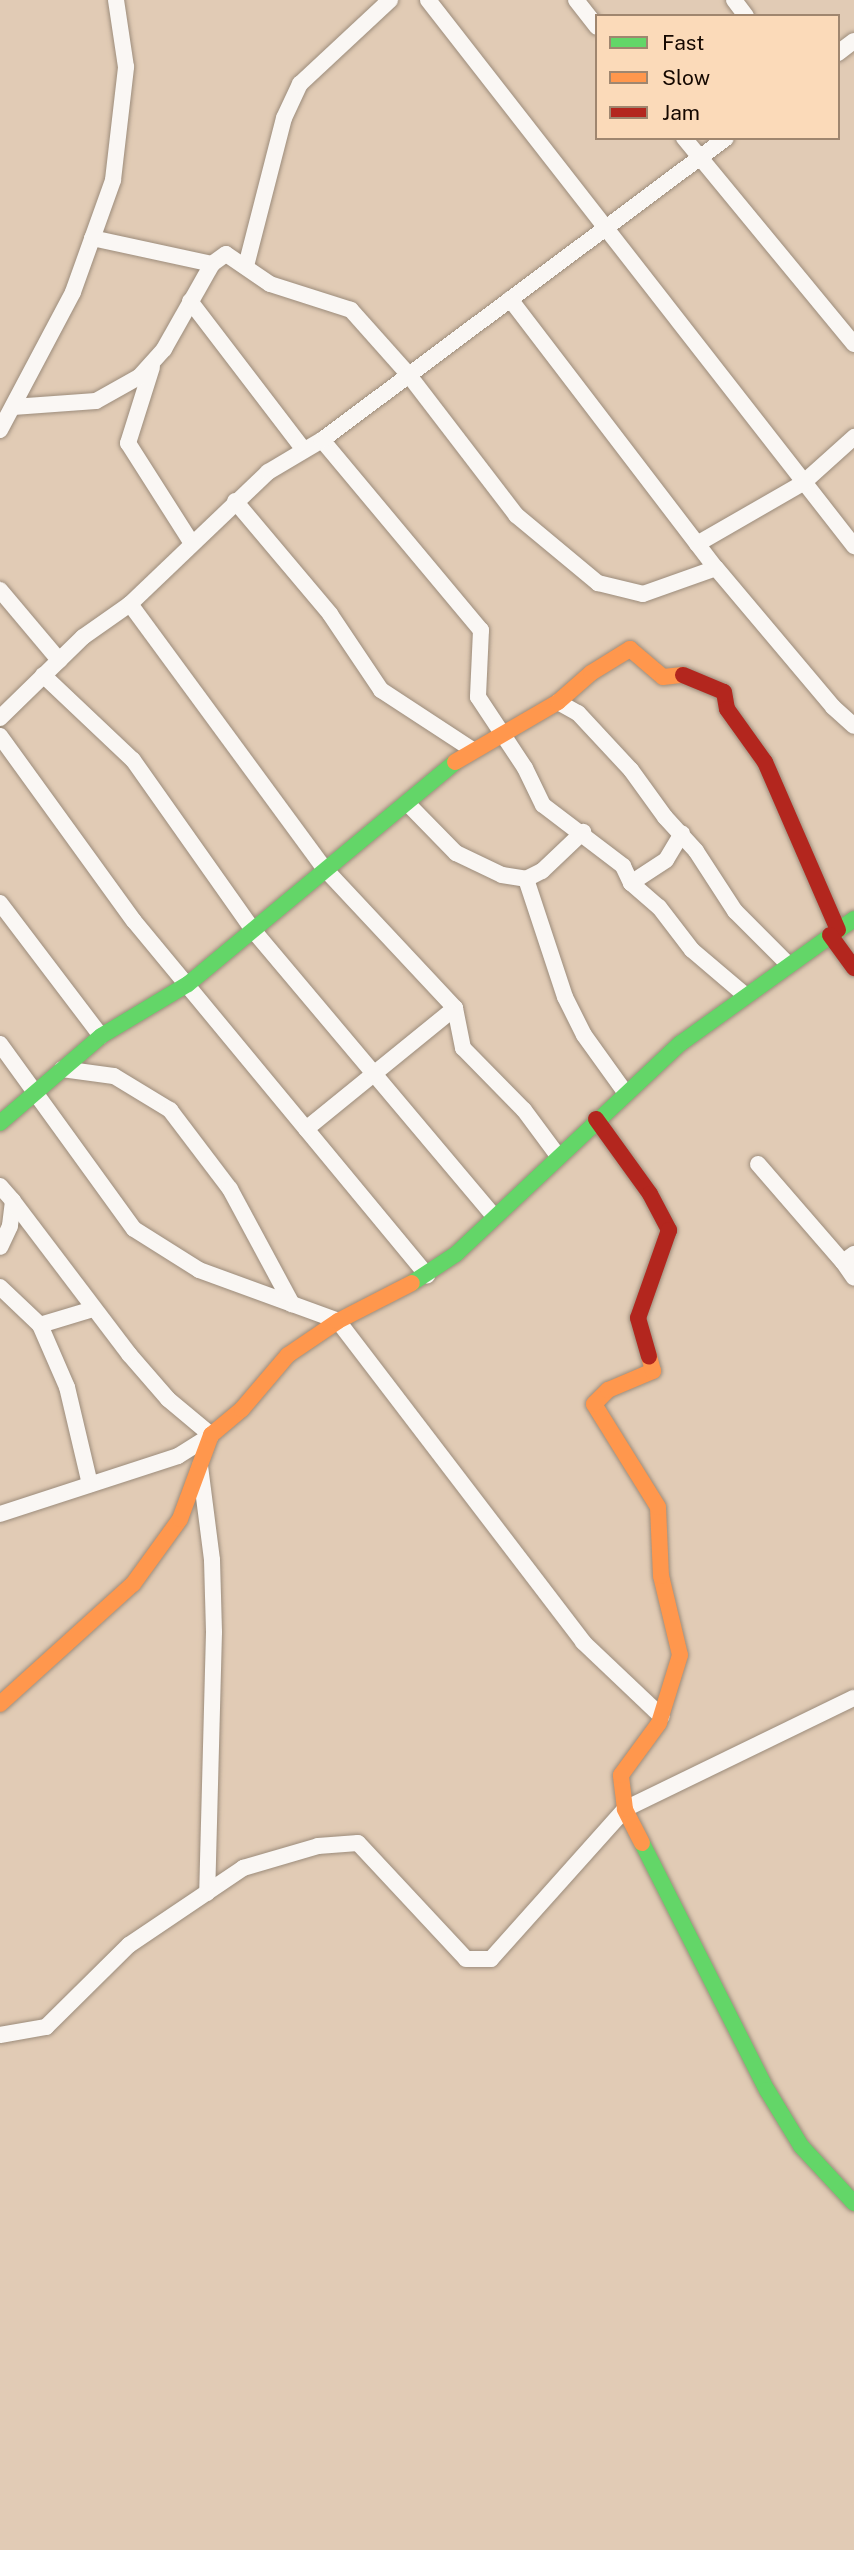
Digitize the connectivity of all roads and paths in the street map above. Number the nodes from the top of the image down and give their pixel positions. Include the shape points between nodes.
1 (116, 0) edge
2 (390, 0) edge
3 (428, 0) edge
4 (576, 0) edge
5 (595, 24) edge
6 (686, 140) edge
7 (723, 140) edge
8 (700, 158) junction
9 (608, 228) junction
10 (92, 238) junction
11 (212, 264) junction
12 (246, 265) junction
13 (510, 299) junction
14 (190, 301) junction
15 (854, 344) edge
16 (153, 364) junction
17 (408, 374) junction
18 (13, 407) junction
19 (0, 430) edge
20 (854, 437) edge
21 (321, 440) junction
22 (303, 449) junction
23 (803, 483) junction
24 (235, 501) junction
25 (191, 542) junction
26 (697, 544) junction
27 (854, 546) edge
28 (716, 568) junction
29 (0, 590) edge
30 (130, 604) junction
31 (59, 660) junction
32 (43, 675) junction
33 (558, 702) junction
34 (0, 718) edge
35 (854, 726) edge
36 (501, 733) junction
37 (0, 736) edge
38 (471, 749) junction
39 (408, 804) junction
40 (583, 832) junction
41 (682, 833) junction
42 (324, 868) junction
43 (526, 879) junction
44 (631, 883) junction
45 (0, 903) edge
46 (854, 919) edge
47 (253, 930) junction
48 (834, 932) junction
49 (788, 964) junction
50 (854, 968) edge
51 (188, 984) junction
52 (745, 995) junction
53 (455, 1007) junction
54 (101, 1036) junction
55 (0, 1044) edge
56 (62, 1069) junction
57 (372, 1075) junction
58 (625, 1092) junction
59 (35, 1094) junction
60 (3, 1119) edge
61 (596, 1119) junction
62 (306, 1129) junction
63 (558, 1156) junction
64 (758, 1164) dead end
65 (0, 1186) edge
66 (13, 1201) junction
67 (495, 1217) junction
68 (0, 1247) edge
69 (848, 1258) edge
70 (427, 1275) junction
71 (854, 1278) edge
72 (0, 1287) edge
73 (292, 1304) junction
74 (93, 1309) junction
75 (338, 1321) junction
76 (40, 1325) junction
77 (211, 1435) junction
78 (199, 1458) junction
79 (89, 1485) junction
80 (0, 1514) edge
81 (854, 1698) edge
82 (0, 1704) edge
83 (661, 1716) junction
84 (625, 1810) junction
85 (206, 1893) junction
86 (0, 2035) edge
87 (854, 2203) edge

1 - 10 street via 126,67 113,180
2 - 12 street via 300,83 284,118
3 - 9 street
4 - 5 street
6 - 8 street
7 - 8 street
8 - 9 street
8 - 15 street
9 - 13 street
9 - 23 street
10 - 11 street
10 - 18 street via 73,292
11 - 12 street via 226,254
11 - 14 street
12 - 17 street via 270,284 351,310
13 - 17 street
13 - 26 street
14 - 16 street
14 - 22 street
16 - 18 street via 96,401
16 - 25 street via 128,443
17 - 21 street
17 - 28 street via 516,514 597,583 643,594
18 - 19 street
20 - 23 street
21 - 22 street
21 - 36 street via 481,630 478,697
22 - 24 street
23 - 26 street
23 - 27 street
24 - 25 street
24 - 38 street via 330,614 382,690
25 - 30 street
26 - 28 street
28 - 35 street
29 - 31 street
30 - 31 street via 106,618
30 - 42 street
31 - 32 street
32 - 34 street
32 - 47 street via 132,760
33 - 36 street
33 - 41 street via 578,713
33 - 48 street via 591,673 630,649 663,677 683,675 724,692 727,709 765,762
36 - 38 street
36 - 40 street via 543,805
37 - 51 street via 79,849
38 - 39 street
39 - 42 street
39 - 43 street via 456,853 479,868
40 - 43 street via 542,871
40 - 44 street via 622,866
41 - 44 street via 666,860
41 - 49 street via 735,911
42 - 47 street
42 - 53 street
43 - 58 street via 569,1007
44 - 52 street via 659,907 692,950
45 - 54 street
46 - 48 street
47 - 51 street
47 - 57 street
48 - 49 street
48 - 50 street
49 - 52 street
51 - 54 street
51 - 62 street
52 - 58 street
53 - 57 street
53 - 63 street via 463,1048 524,1111
54 - 56 street
55 - 59 street
56 - 59 street
56 - 73 street via 114,1076 170,1110 230,1189
57 - 62 street
57 - 67 street
58 - 61 street
59 - 60 street
59 - 73 street via 134,1229 199,1270
61 - 63 street
61 - 83 street via 650,1194 668,1230 638,1318 653,1371 608,1390 594,1404 658,1507 660,1576 680,1655
62 - 70 street
63 - 67 street
64 - 69 street
65 - 66 street
66 - 68 street via 10,1226
66 - 74 street
67 - 70 street
69 - 71 street
70 - 75 street
72 - 76 street
73 - 75 street
74 - 76 street
74 - 77 street via 168,1399
75 - 77 street via 288,1355 242,1409
75 - 83 street via 583,1642
76 - 79 street via 66,1387
77 - 78 street
77 - 79 street via 178,1456
78 - 82 street via 180,1519 133,1584
78 - 85 street via 210,1530 214,1632
79 - 80 street
81 - 84 street
83 - 84 street via 621,1775
84 - 85 street via 491,1959 466,1959 358,1843 289,1851 243,1868
84 - 87 street via 767,2091 801,2146
85 - 86 street via 129,1945 46,2027

